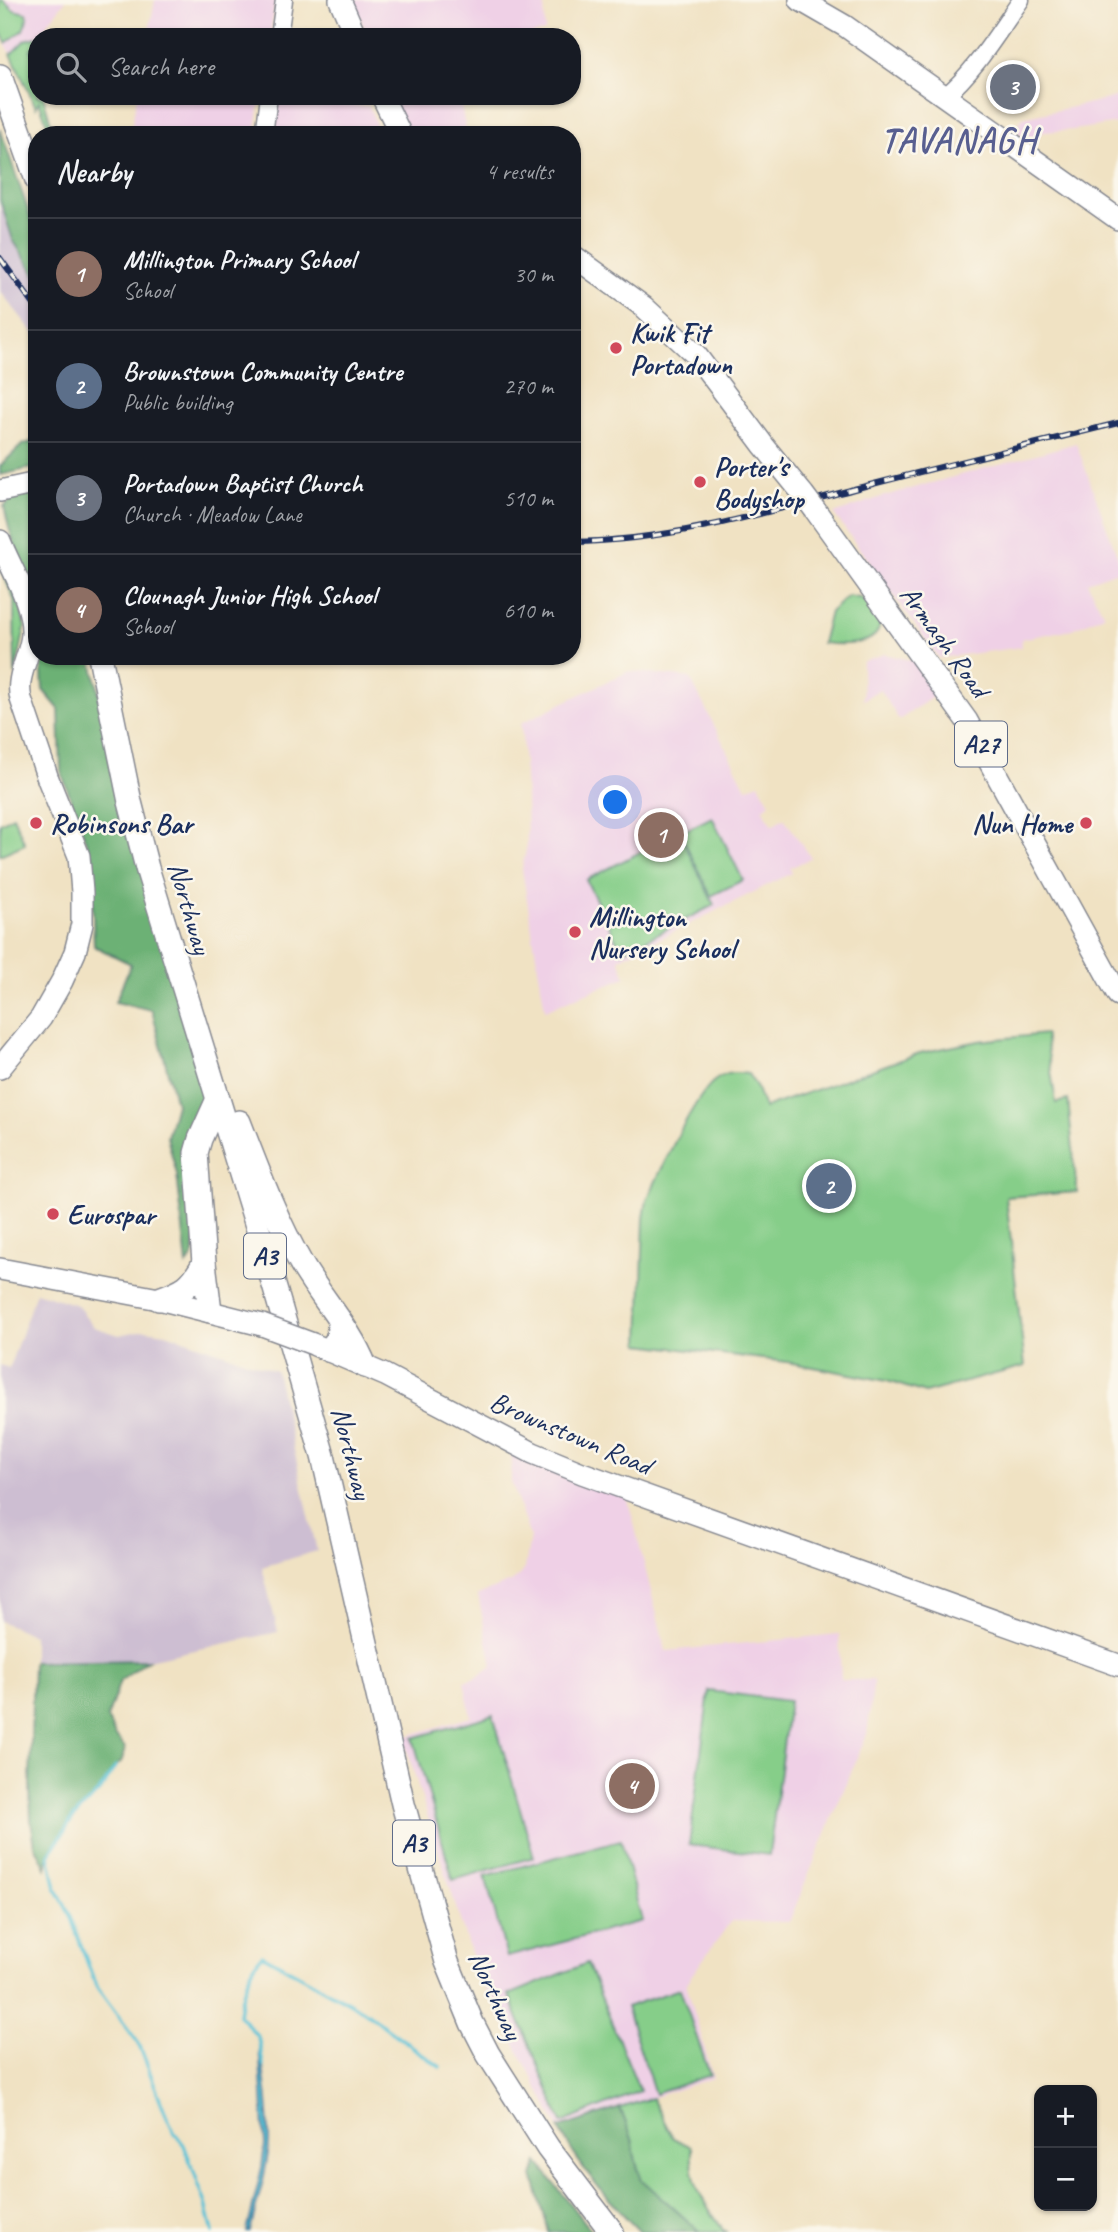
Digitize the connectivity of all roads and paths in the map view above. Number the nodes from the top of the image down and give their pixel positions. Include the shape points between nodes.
1 (284, 0) edge
2 (340, 0) edge
3 (800, 0) edge
4 (1021, 0) edge
5 (279, 28) edge
6 (352, 28) edge
7 (3, 85) edge
8 (944, 96) junction
9 (269, 105) edge
10 (386, 105) edge
11 (265, 126) edge
12 (397, 126) edge
13 (28, 155) edge
14 (1118, 219) edge
15 (581, 262) edge
16 (28, 485) edge
17 (0, 491) edge
18 (0, 541) edge
19 (28, 610) edge
20 (28, 652) edge
21 (102, 665) edge
22 (1118, 995) edge
23 (0, 1068) edge
24 (209, 1071) junction
25 (218, 1099) junction
26 (204, 1263) junction
27 (0, 1269) edge
28 (159, 1299) junction
29 (210, 1311) junction
30 (340, 1323) junction
31 (321, 1347) junction
32 (365, 1366) junction
33 (1118, 1665) edge
34 (612, 2232) edge

1 - 5 street
2 - 6 main road
3 - 8 main road
4 - 8 street
7 - 13 highway
8 - 14 main road
9 - 11 street
10 - 12 main road
15 - 22 main road, Armagh Road / A27 via 644,307 691,349 809,502 967,721
16 - 17 main road
18 - 19 main road
20 - 23 main road via 18,686 79,856 82,924 75,952 41,1018
21 - 24 highway, Northway / A3 via 147,868
24 - 25 highway, Northway / A3
24 - 30 highway via 238,1118 269,1198 302,1265
25 - 26 highway via 196,1153
25 - 34 highway, Northway / A3 via 323,1456 403,1804 447,1962 488,2054 548,2148
26 - 28 highway via 195,1281
26 - 29 highway
27 - 28 main road, Brownstown Road
28 - 29 main road, Brownstown Road
29 - 31 main road, Brownstown Road, bridge
30 - 31 highway via 335,1344
30 - 32 highway
31 - 32 main road, Brownstown Road
32 - 33 main road, Brownstown Road via 533,1453 582,1473

